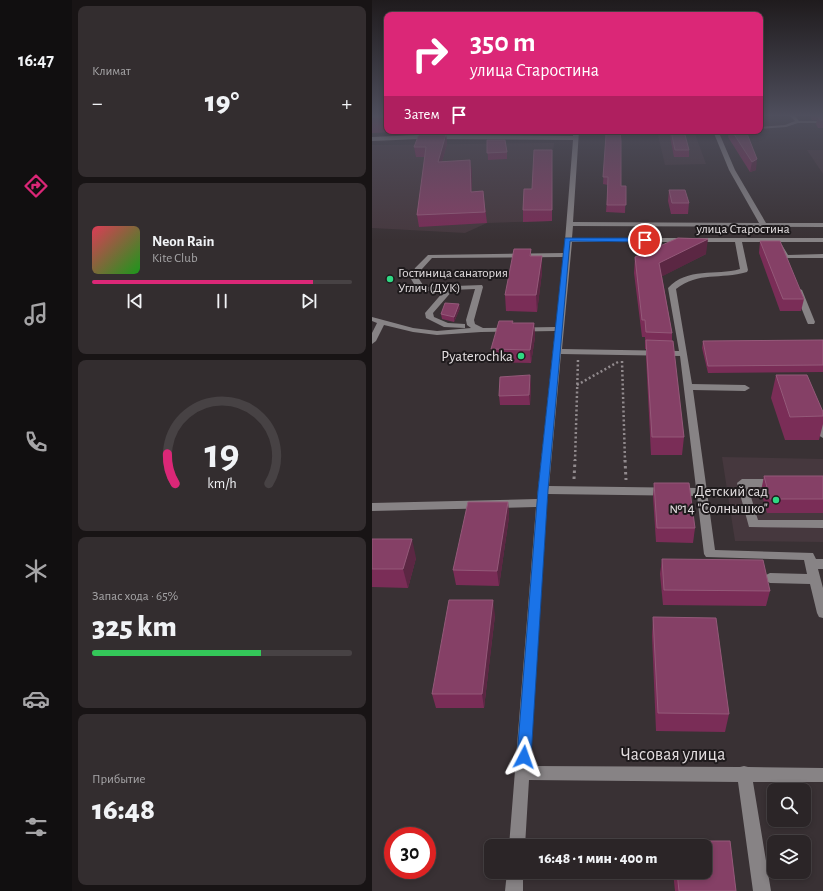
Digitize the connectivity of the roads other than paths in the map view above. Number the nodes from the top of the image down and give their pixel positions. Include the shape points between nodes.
1 (574, 157) edge
2 (726, 157) edge
3 (570, 224) junction
4 (764, 225) junction
5 (823, 225) edge
6 (568, 240) junction
7 (738, 240) junction
8 (778, 240) junction
9 (823, 240) edge
10 (566, 255) junction
11 (823, 256) edge
12 (796, 286) edge
13 (450, 288) junction
14 (372, 319) edge
15 (382, 322) junction
16 (811, 322) dead end
17 (471, 325) junction
18 (559, 329) junction
19 (482, 330) junction
20 (372, 341) edge
21 (557, 351) junction
22 (684, 354) junction
23 (689, 387) junction
24 (745, 388) dead end
25 (813, 406) edge
26 (823, 435) edge
27 (786, 483) edge
28 (543, 490) junction
29 (701, 492) junction
30 (542, 503) junction
31 (372, 507) edge
32 (823, 524) edge
33 (810, 564) junction
34 (823, 564) edge
35 (770, 578) dead end
36 (814, 579) junction
37 (823, 613) edge
38 (523, 773) junction
39 (744, 773) junction
40 (823, 775) edge
41 (518, 839) edge
42 (515, 879) edge
43 (514, 891) edge
44 (762, 891) edge

1 - 3 street
2 - 4 street
3 - 4 street, улица Старостина
3 - 6 street
4 - 5 street, улица Старостина
6 - 7 street, улица Старостина
6 - 10 street
7 - 8 street, улица Старостина
7 - 22 street via 744,270 698,274 680,281 672,288
8 - 9 street, улица Старостина
8 - 11 street via 786,260
10 - 13 street via 430,256 419,268 416,283 427,289
10 - 18 street
12 - 16 street
13 - 17 street via 479,287 470,320
13 - 17 street via 432,307 430,318 458,327
14 - 15 street
15 - 19 street via 437,333
15 - 20 street
17 - 19 street
18 - 19 street
18 - 21 street
21 - 22 street
21 - 28 street
22 - 23 street
23 - 24 street
23 - 29 street via 701,472
25 - 26 street
27 - 32 street via 742,483 753,524
28 - 29 street
28 - 30 street
29 - 33 street via 710,554 808,556
30 - 31 street
30 - 38 street
33 - 34 street
33 - 36 street
35 - 36 street
36 - 37 street
38 - 39 street, Часовая улица
38 - 41 street
39 - 40 street, Часовая улица
39 - 44 street
42 - 43 street

